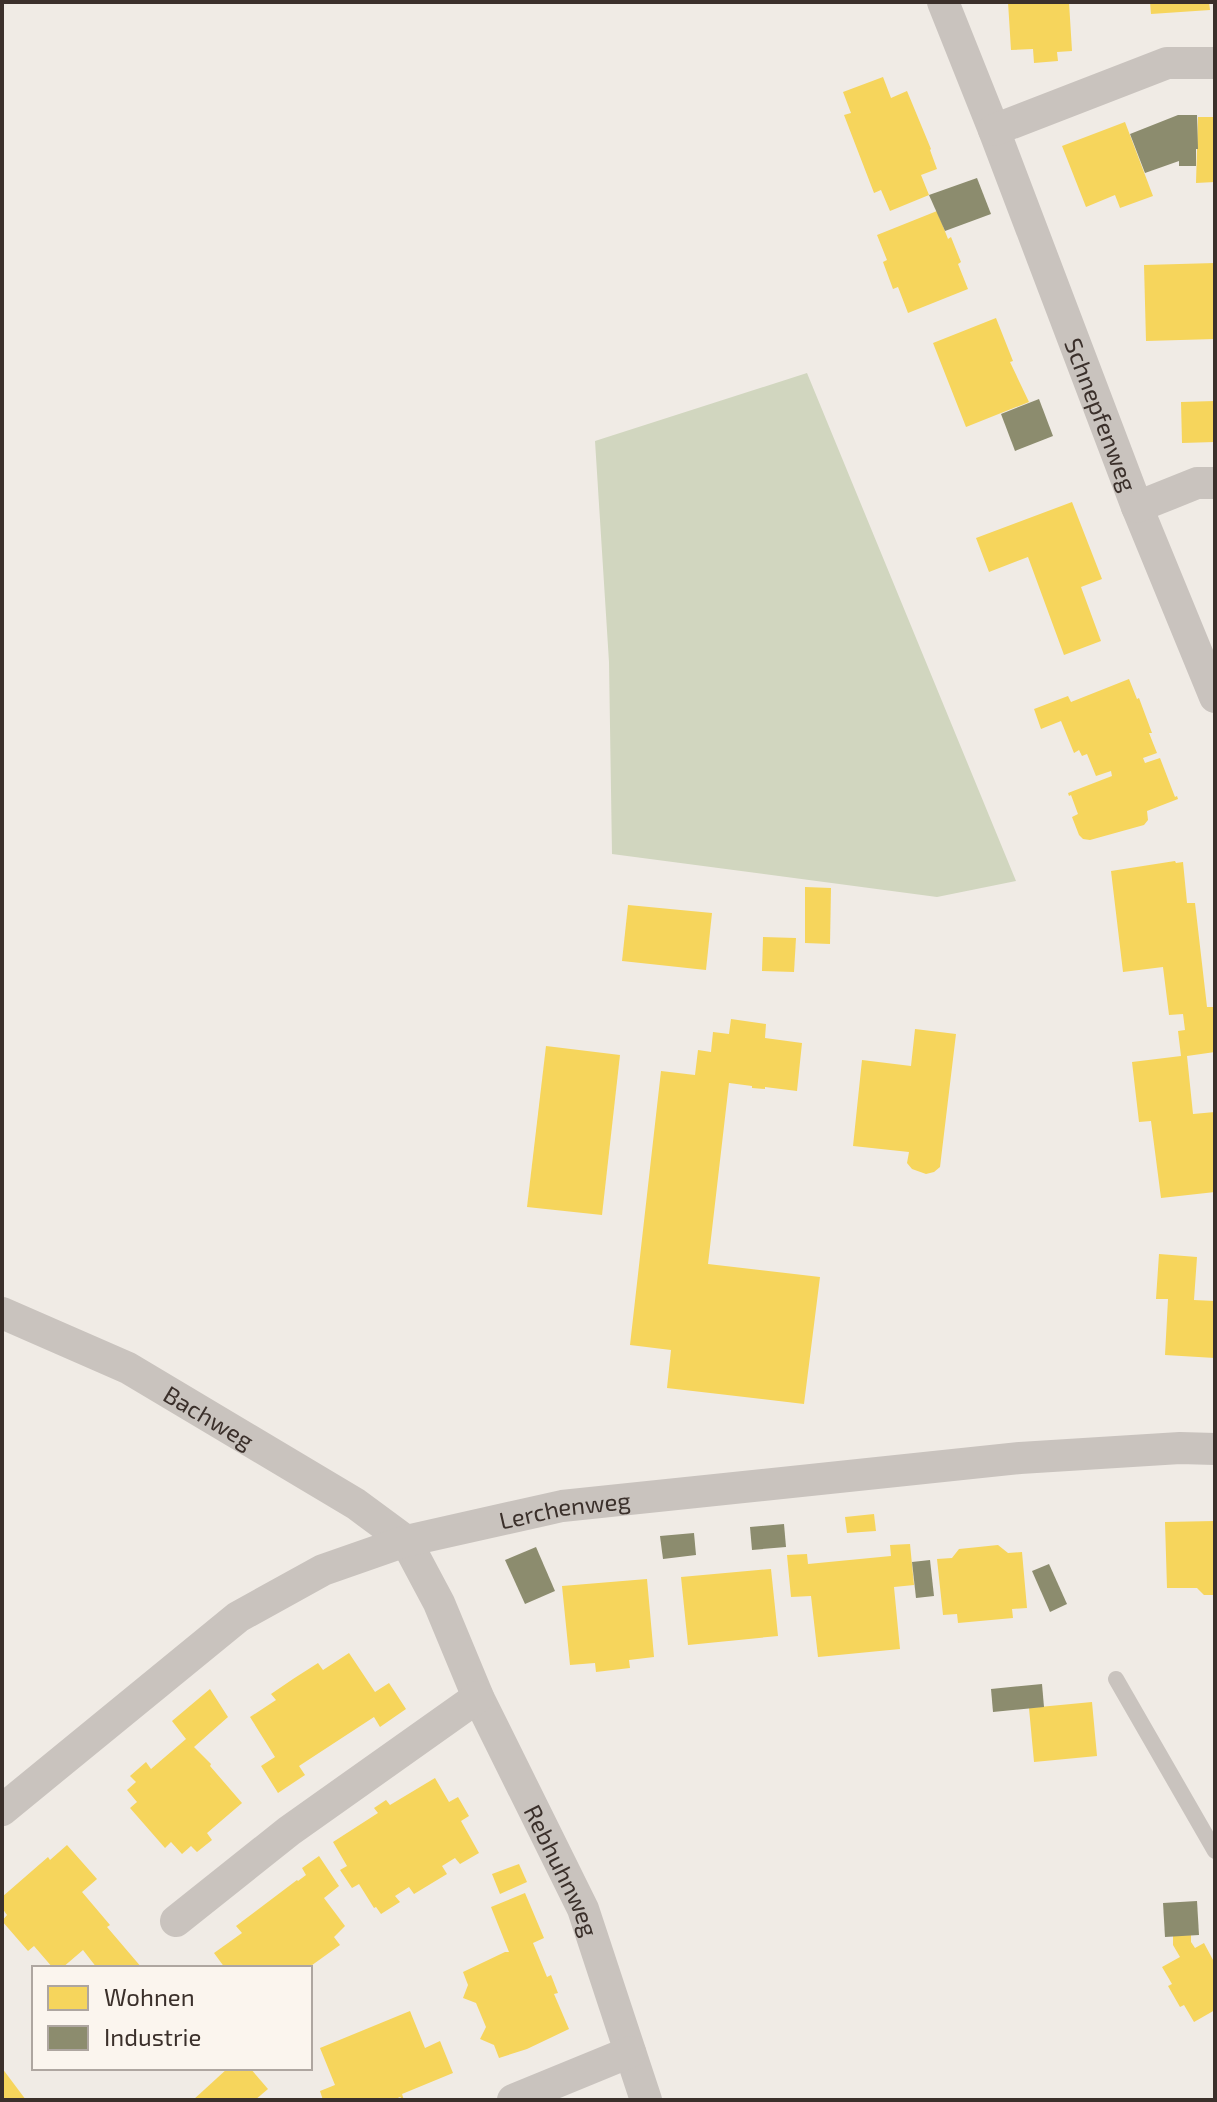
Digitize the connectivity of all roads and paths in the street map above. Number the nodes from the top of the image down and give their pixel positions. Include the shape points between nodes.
1 (943, 2) edge
2 (1215, 63) edge
3 (994, 130) junction
4 (1215, 483) edge
5 (1137, 507) junction
6 (1215, 697) edge
7 (2, 1313) edge
8 (1215, 1449) edge
9 (406, 1541) junction
10 (1116, 1679) dead end
11 (478, 1697) junction
12 (2, 1810) edge
13 (1215, 1851) edge
14 (176, 1921) dead end
15 (630, 2052) junction
16 (513, 2100) edge
17 (646, 2100) edge

1 - 3 street, Schnepfenweg
2 - 3 street via 1167,63
3 - 5 street, Schnepfenweg
4 - 5 street via 1197,483
5 - 6 street, Schnepfenweg
7 - 9 street, Bachweg via 128,1368 356,1504
8 - 9 street, Lerchenweg via 1020,1458 562,1506
9 - 11 street, Rebhuhnweg
9 - 12 street, Lerchenweg via 323,1570 238,1617
10 - 13 lane
11 - 14 street via 289,1831
11 - 15 street, Rebhuhnweg via 583,1909
15 - 16 street
15 - 17 street, Rebhuhnweg

